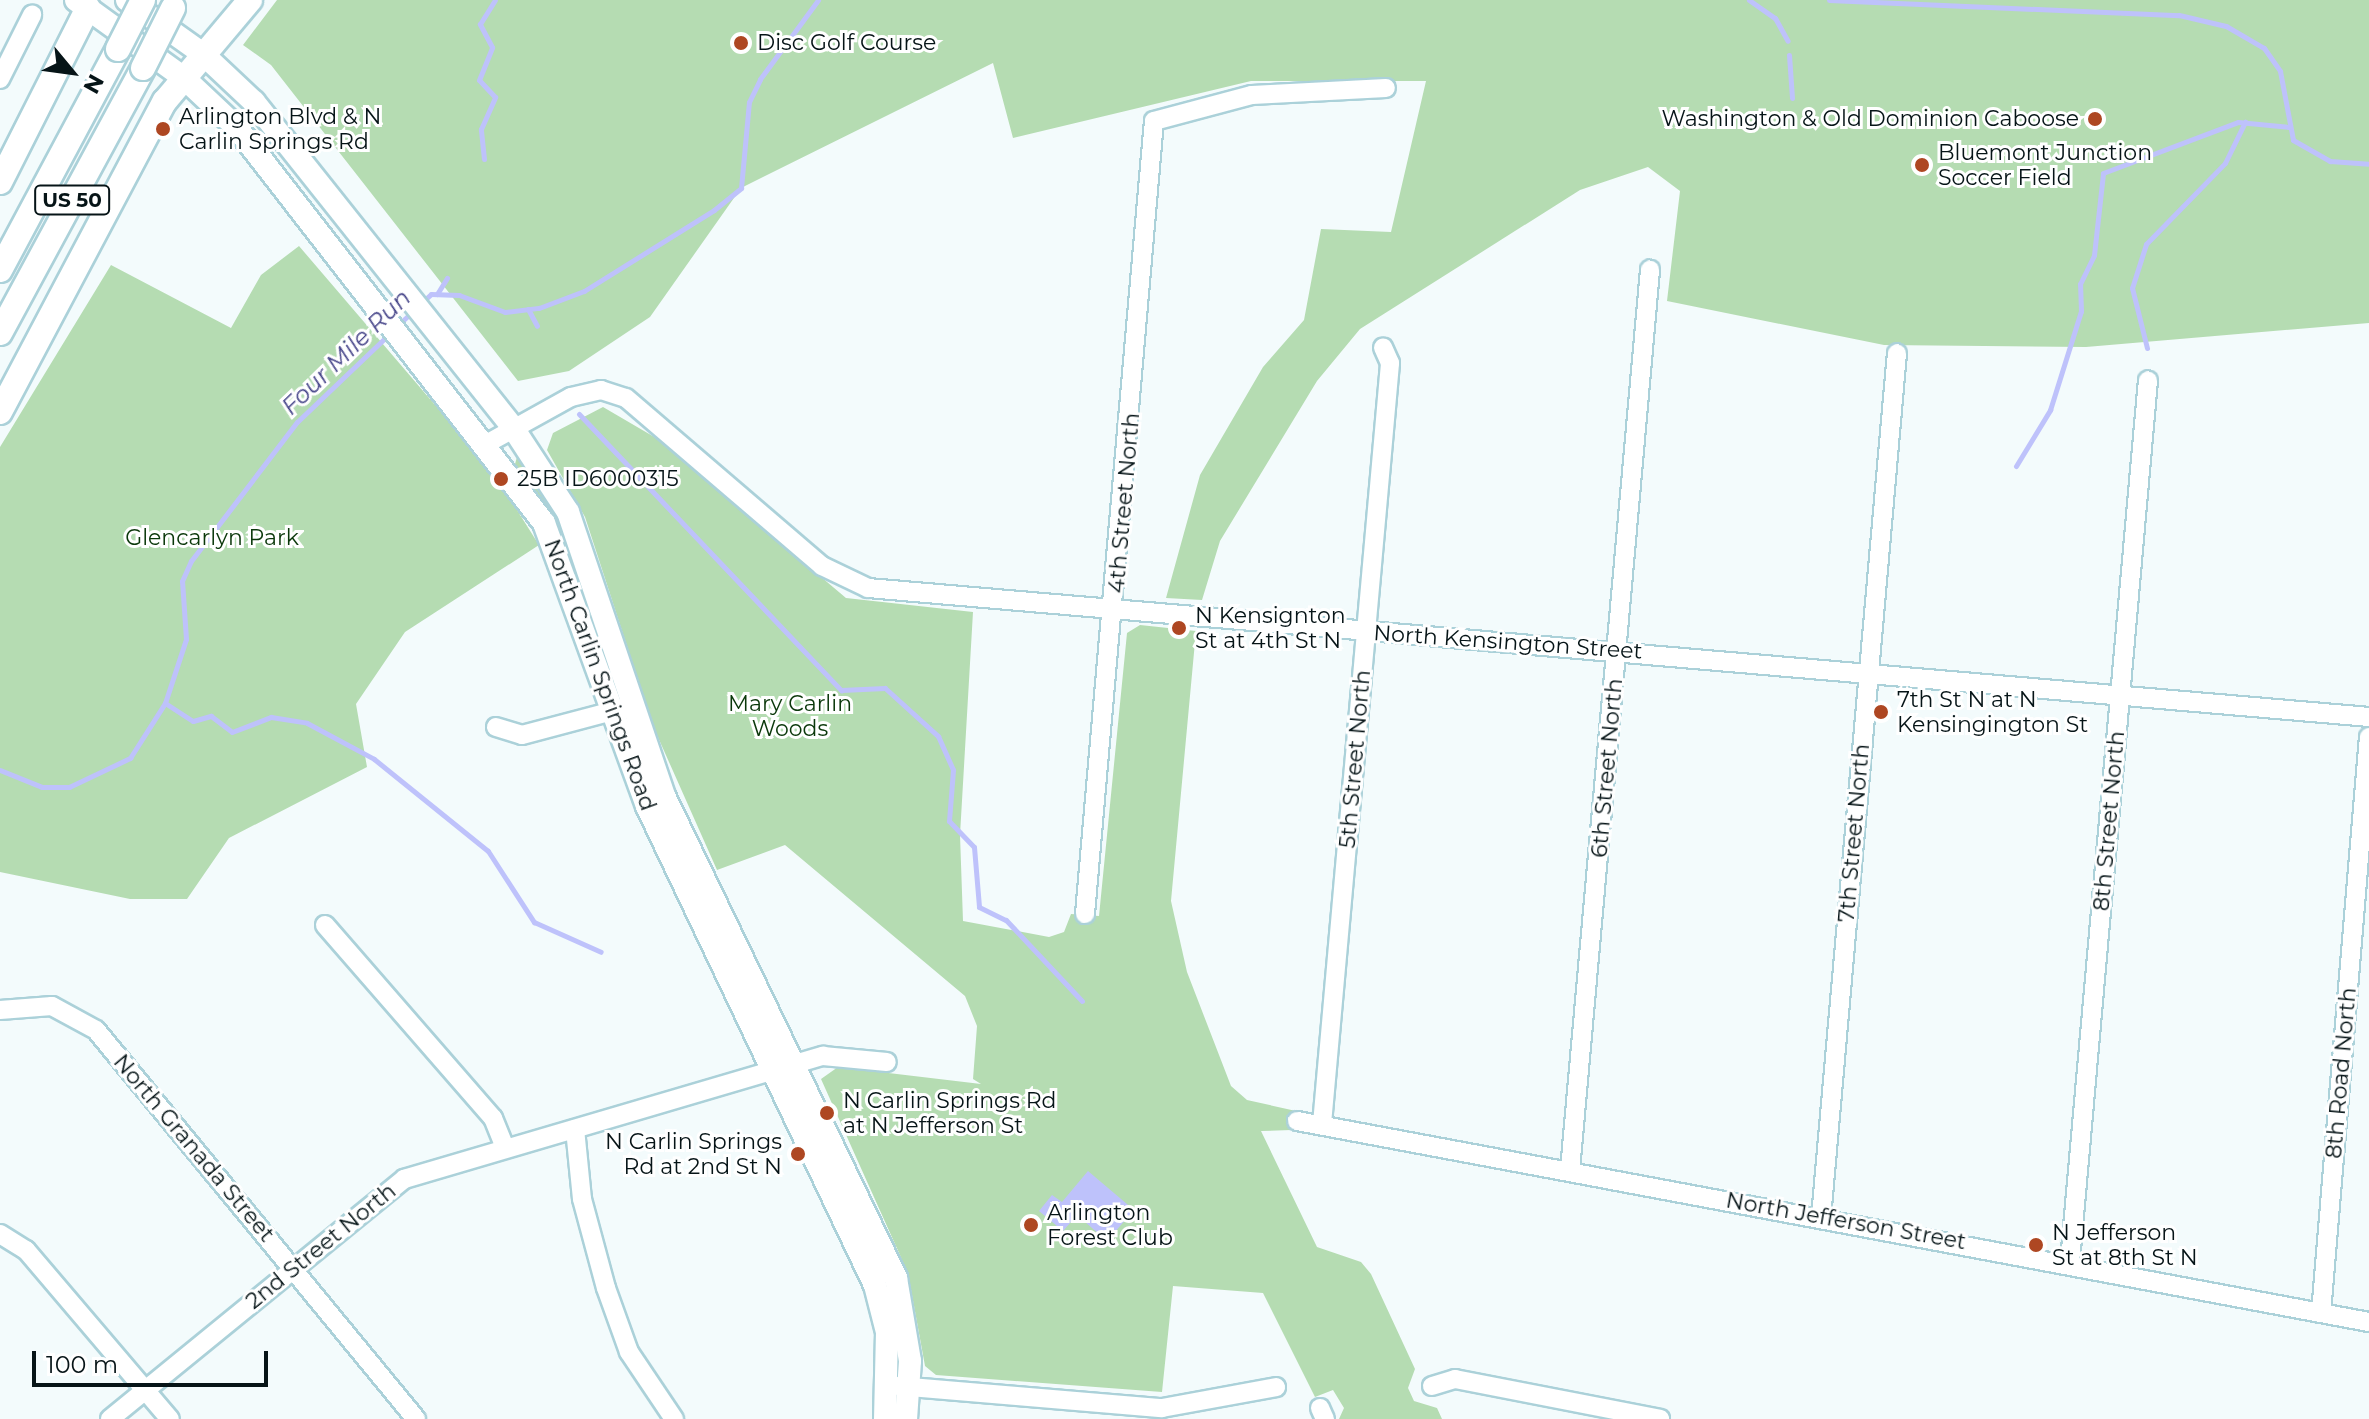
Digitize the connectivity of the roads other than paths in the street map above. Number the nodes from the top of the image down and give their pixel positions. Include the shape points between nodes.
1 (127, 0) edge
2 (143, 0) edge
3 (250, 0) edge
4 (85, 3) edge
5 (175, 4) edge
6 (32, 15) dead end
7 (203, 54) junction
8 (184, 78) junction
9 (0, 79) edge
10 (1386, 88) dead end
11 (0, 182) edge
12 (0, 270) edge
13 (1650, 270) dead end
14 (0, 333) edge
15 (1383, 347) dead end
16 (1897, 353) dead end
17 (2148, 380) dead end
18 (0, 412) edge
19 (513, 428) junction
20 (488, 443) junction
21 (1115, 610) junction
22 (1366, 632) junction
23 (1618, 649) junction
24 (1867, 673) junction
25 (2121, 694) junction
26 (621, 709) junction
27 (2369, 717) edge
28 (496, 727) dead end
29 (2369, 737) edge
30 (1085, 914) dead end
31 (325, 925) dead end
32 (0, 1010) edge
33 (887, 1062) dead end
34 (784, 1070) junction
35 (1297, 1121) dead end
36 (1322, 1124) junction
37 (575, 1129) junction
38 (504, 1145) junction
39 (1570, 1170) junction
40 (1821, 1218) junction
41 (2, 1239) edge
42 (2070, 1261) junction
43 (294, 1267) junction
44 (2321, 1313) junction
45 (2369, 1322) edge
46 (898, 1386) junction
47 (1432, 1386) dead end
48 (1276, 1387) dead end
49 (146, 1389) junction
50 (1161, 1414) edge
51 (110, 1419) edge
52 (170, 1419) edge
53 (416, 1419) edge
54 (674, 1419) edge
55 (885, 1419) edge
56 (906, 1419) edge
57 (1660, 1419) edge

1 - 7 main road, North Carlin Springs Road
2 - 12 highway, US 50, bridge
3 - 7 highway
4 - 8 main road, North Carlin Springs Road
4 - 11 highway
5 - 14 highway, US 50, bridge
6 - 9 street
7 - 8 highway
7 - 19 main road, North Carlin Springs Road via 254,102
8 - 18 highway
8 - 20 main road, North Carlin Springs Road via 237,128
10 - 21 street, 4th Street North via 1252,95 1181,108 1154,121
13 - 23 street, 6th Street North
15 - 22 street, 5th Street North via 1390,363
16 - 24 street, 7th Street North
17 - 25 street, 8th Street North
19 - 20 street, North Kensington Street
19 - 21 street, North Kensington Street via 562,400 601,390 638,407 846,581
19 - 26 main road, North Carlin Springs Road via 568,512
20 - 26 main road, North Carlin Springs Road via 565,566
21 - 22 street, North Kensington Street
21 - 30 street, 4th Street North
22 - 23 street, North Kensington Street
22 - 36 street, 5th Street North
23 - 24 street, North Kensington Street
23 - 39 street, 6th Street North
24 - 25 street, North Kensington Street
24 - 40 street, 7th Street North
25 - 27 street, North Kensington Street
25 - 42 street, 8th Street North
26 - 28 street via 522,735
26 - 34 main road, North Carlin Springs Road via 647,806
29 - 44 street, 8th Road North
31 - 38 street via 493,1118
32 - 43 street, North Granada Street via 52,1006 96,1030
33 - 34 street via 823,1056
34 - 37 street, 2nd Street North
34 - 46 main road, North Carlin Springs Road via 875,1285
35 - 36 street, North Jefferson Street
36 - 39 street, North Jefferson Street
37 - 38 street, 2nd Street North
37 - 54 street via 582,1199 606,1288 629,1352
38 - 43 street, 2nd Street North via 404,1179
39 - 40 street, North Jefferson Street
40 - 42 street, North Jefferson Street
41 - 49 street
42 - 44 street, North Jefferson Street
43 - 49 street, 2nd Street North
43 - 53 street, North Granada Street
44 - 45 street, North Jefferson Street
46 - 50 street
46 - 55 main road, North Carlin Springs Road
46 - 56 main road, North Carlin Springs Road
47 - 57 street via 1455,1379
48 - 50 street
49 - 51 street, 2nd Street North
49 - 52 street

